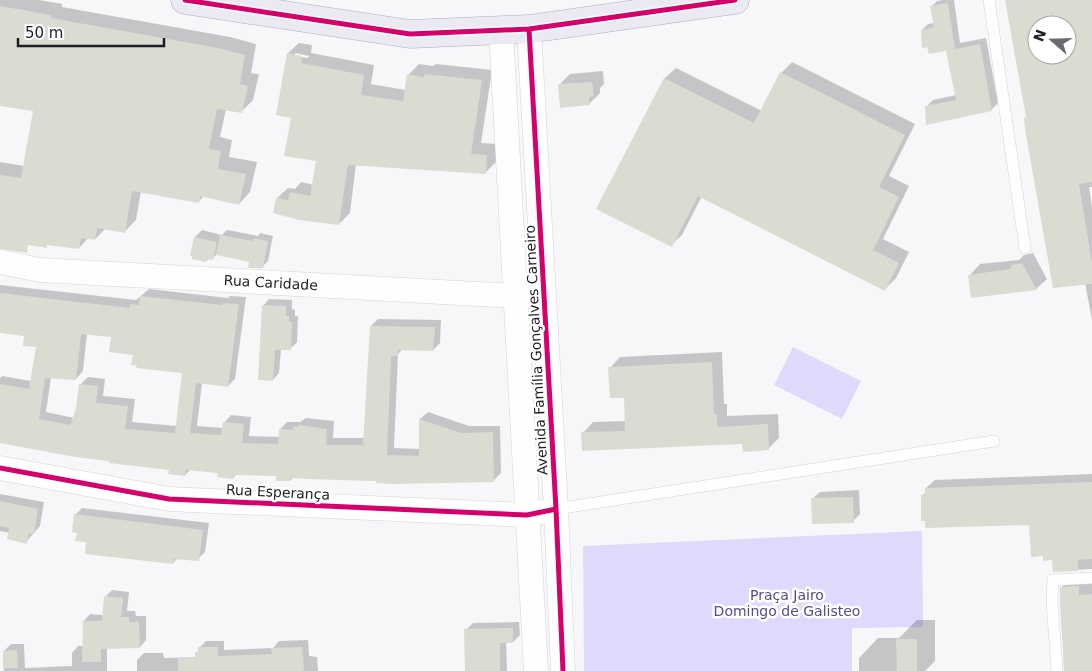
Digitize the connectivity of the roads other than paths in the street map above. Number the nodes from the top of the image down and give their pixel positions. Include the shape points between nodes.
1 (184, 0) edge
2 (735, 0) edge
3 (989, 0) edge
4 (529, 29) junction
5 (501, 31) junction
6 (1026, 248) dead end
7 (0, 262) edge
8 (544, 294) junction
9 (515, 296) junction
10 (994, 441) dead end
11 (0, 468) edge
12 (556, 509) junction
13 (527, 515) junction
14 (1092, 578) edge
15 (536, 671) edge
16 (563, 671) edge
17 (1057, 671) edge

1 - 5 main road via 410,34
2 - 4 main road
3 - 6 lane
4 - 5 main road
4 - 8 street, Avenida Família Gonçalves Carneiro
5 - 9 street, Avenida Família Gonçalves Carneiro
7 - 9 street, Rua Caridade via 40,270
8 - 9 street, Rua Caridade
8 - 12 street, Avenida Família Gonçalves Carneiro
9 - 13 street, Avenida Família Gonçalves Carneiro
10 - 12 lane
11 - 13 street, Rua Esperança via 169,499
12 - 13 street, Rua Esperança
12 - 16 street, Avenida Família Gonçalves Carneiro
13 - 15 street, Avenida Família Gonçalves Carneiro
14 - 17 lane via 1054,580 1052,601

